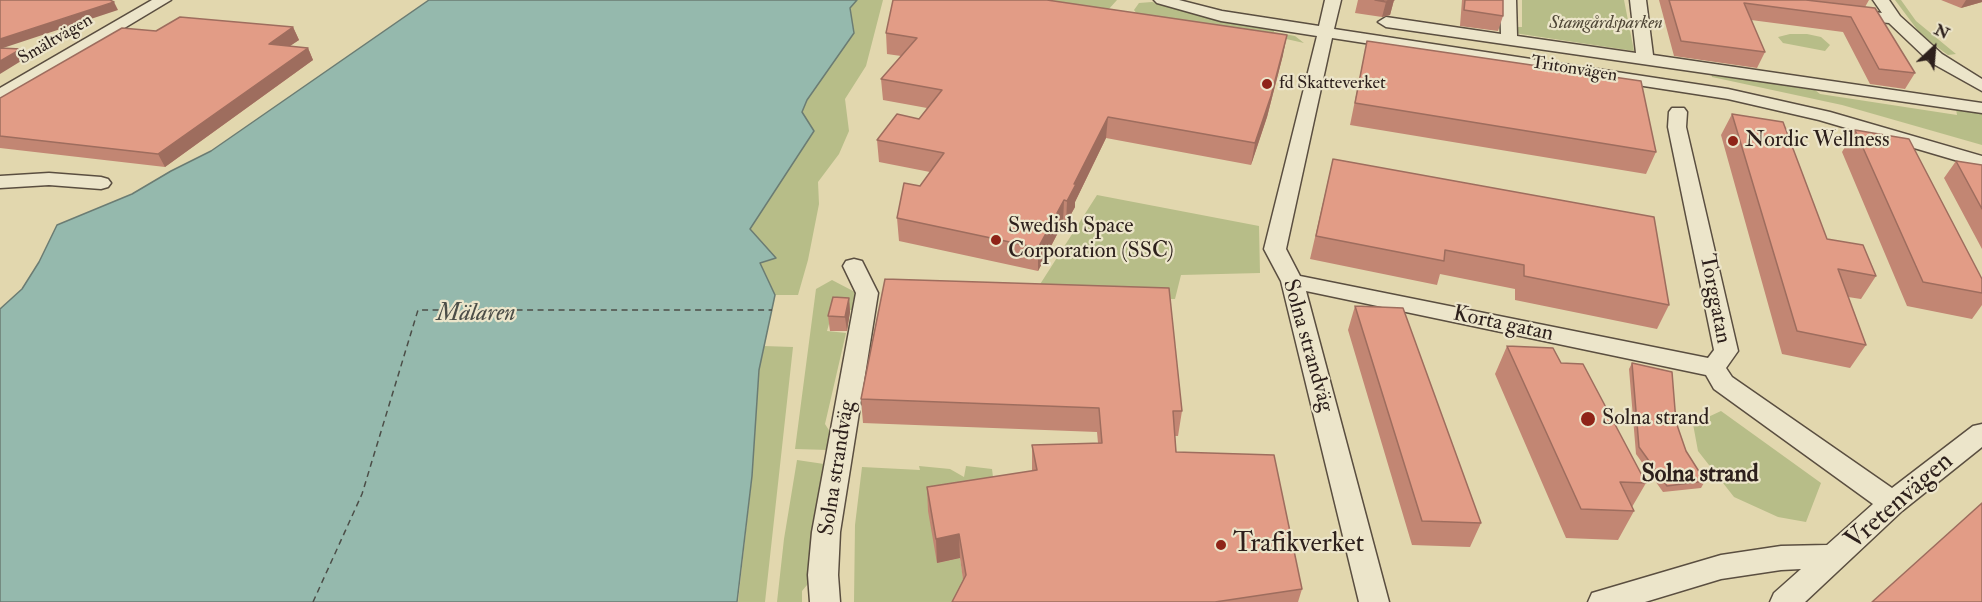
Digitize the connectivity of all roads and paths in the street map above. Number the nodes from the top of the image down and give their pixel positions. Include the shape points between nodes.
1 (162, 0) edge
2 (1162, 0) edge
3 (1197, 0) edge
4 (1333, 0) edge
5 (1508, 0) edge
6 (1638, 0) edge
7 (1881, 0) edge
8 (1835, 12) edge
9 (1894, 19) junction
10 (1386, 22) edge
11 (1327, 27) junction
12 (1509, 40) junction
13 (1645, 60) junction
14 (1982, 86) edge
15 (0, 95) edge
16 (1982, 108) edge
17 (1678, 112) dead end
18 (1982, 149) edge
19 (1982, 162) edge
20 (0, 182) edge
21 (101, 183) dead end
22 (854, 266) dead end
23 (1292, 281) junction
24 (1714, 368) junction
25 (1982, 433) edge
26 (1892, 503) junction
27 (1836, 557) junction
28 (825, 602) edge
29 (1374, 602) edge
30 (1603, 602) edge
31 (1785, 602) edge

1 - 15 street, Smältvägen
2 - 11 street, Tritonvägen via 1221,16
3 - 11 street, Tritonvägen
4 - 11 street, Solna strandväg
5 - 12 street
6 - 13 street
7 - 9 street
8 - 9 street
9 - 14 street via 1936,58
10 - 12 street, Tritonvägen
11 - 18 street, Tritonvägen via 1598,63 1757,91 1892,122
11 - 19 street, Tritonvägen via 1728,94 1846,122
11 - 23 street, Solna strandväg via 1275,249
12 - 13 street, Tritonvägen
13 - 16 street, Tritonvägen
17 - 24 street, Torggatan via 1677,128 1726,351
20 - 21 street via 49,179
22 - 28 street, Solna strandväg via 867,293 826,532
23 - 24 street, Korta gatan
23 - 29 street, Solna strandväg
24 - 26 street, Torggatan via 1723,383
25 - 26 street, Vretenvägen
26 - 27 street, Vretenvägen
27 - 30 street, Vretenvägen via 1781,558 1721,567
27 - 31 street

